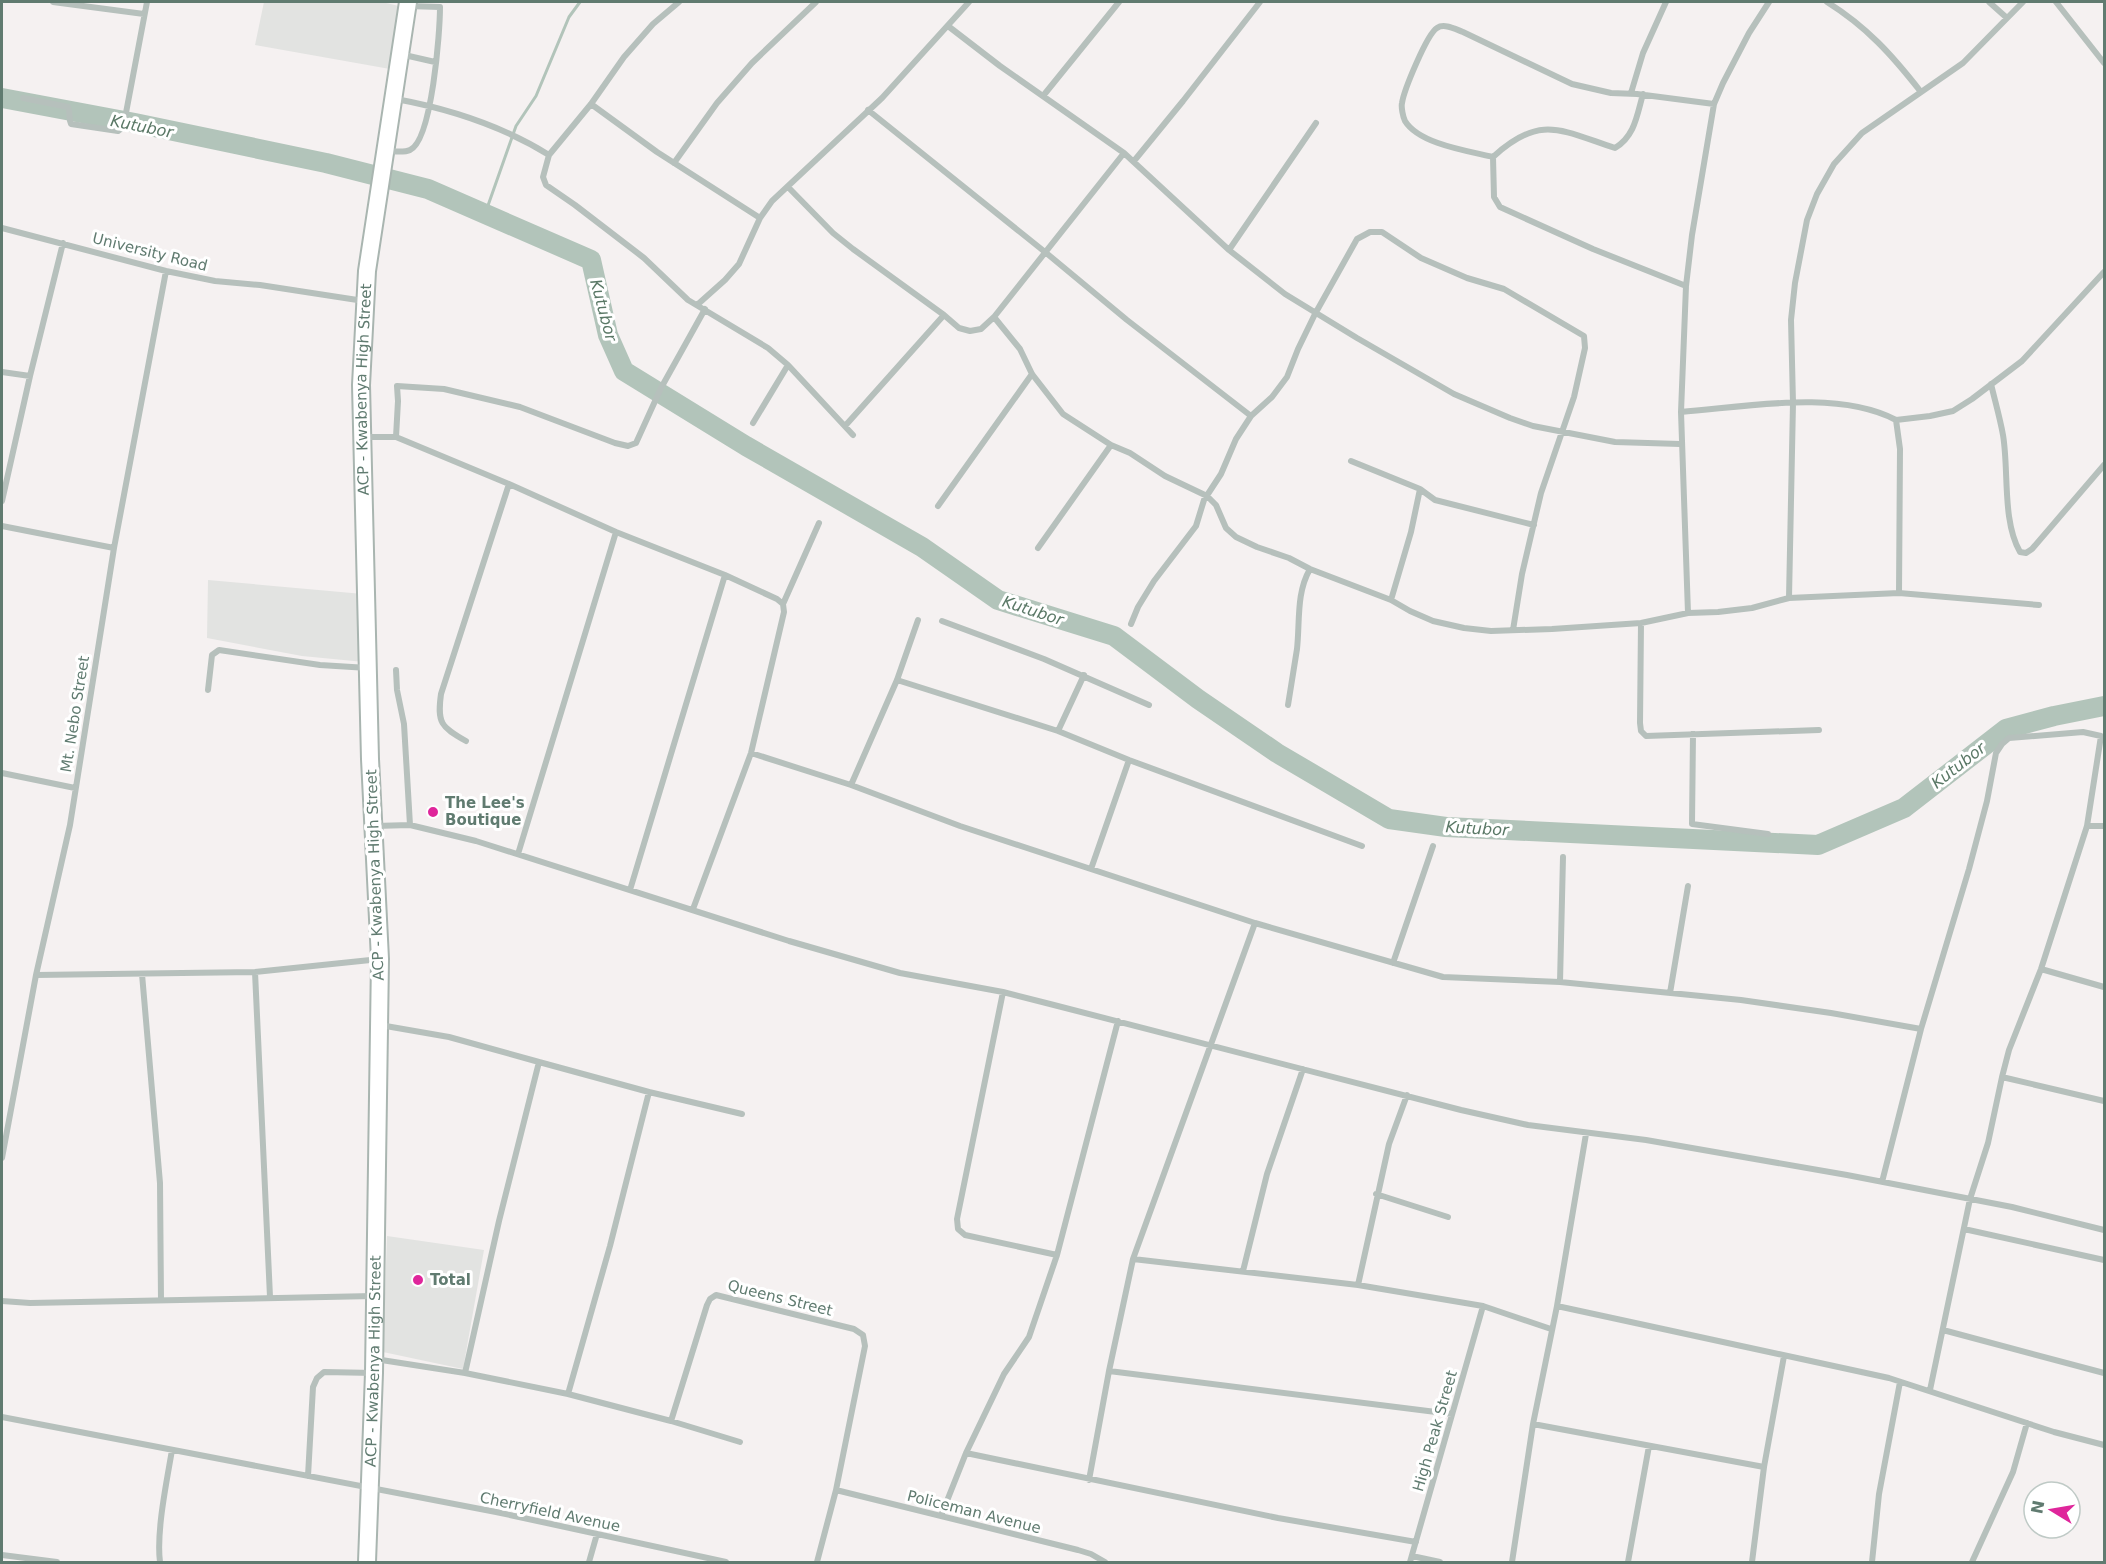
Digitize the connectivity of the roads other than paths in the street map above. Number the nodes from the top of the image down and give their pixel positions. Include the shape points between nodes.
1 (53, 2) edge
2 (147, 2) edge
3 (679, 2) edge
4 (816, 2) edge
5 (969, 2) edge
6 (1119, 2) edge
7 (1260, 2) edge
8 (1666, 2) edge
9 (1769, 2) edge
10 (1827, 2) edge
11 (1989, 2) edge
12 (2024, 2) edge
13 (2056, 2) edge
14 (407, 4) edge
15 (441, 4) edge
16 (144, 14) junction
17 (2007, 18) junction
18 (948, 26) junction
19 (399, 54) junction
20 (435, 62) junction
21 (2104, 63) edge
22 (1921, 92) junction
23 (1631, 93) junction
24 (1643, 94) junction
25 (1043, 96) junction
26 (23, 98) dead end
27 (393, 98) junction
28 (591, 104) junction
29 (1714, 104) junction
30 (430, 105) junction
31 (868, 110) junction
32 (1316, 123) dead end
33 (1124, 153) junction
34 (549, 155) junction
35 (1493, 158) junction
36 (383, 159) junction
37 (1134, 160) junction
38 (674, 162) junction
39 (788, 187) junction
40 (760, 218) junction
41 (2, 228) edge
42 (63, 243) junction
43 (1229, 250) junction
44 (1045, 252) junction
45 (166, 272) junction
46 (2104, 273) edge
47 (1686, 286) junction
48 (365, 301) junction
49 (697, 305) junction
50 (705, 309) junction
51 (1315, 314) junction
52 (944, 315) junction
53 (994, 317) junction
54 (789, 365) junction
55 (2, 372) edge
56 (1032, 375) junction
57 (30, 376) junction
58 (1991, 384) junction
59 (1793, 403) junction
60 (1681, 412) junction
61 (1251, 416) junction
62 (1896, 420) junction
63 (753, 423) dead end
64 (846, 426) junction
65 (1561, 430) junction
66 (853, 435) dead end
67 (362, 437) junction
68 (396, 437) junction
69 (1680, 444) junction
70 (1111, 445) junction
71 (1352, 461) dead end
72 (2104, 465) edge
73 (509, 484) junction
74 (1420, 489) junction
75 (1207, 496) junction
76 (2, 501) edge
77 (938, 506) dead end
78 (819, 523) dead end
79 (1534, 525) junction
80 (2, 526) edge
81 (616, 532) junction
82 (114, 548) junction
83 (1038, 548) dead end
84 (1310, 569) junction
85 (725, 575) junction
86 (1899, 593) junction
87 (1789, 598) junction
88 (1391, 600) junction
89 (783, 604) junction
90 (2038, 605) dead end
91 (1688, 613) junction
92 (918, 620) dead end
93 (942, 621) dead end
94 (1641, 622) junction
95 (1131, 624) dead end
96 (1513, 630) junction
97 (368, 668) junction
98 (396, 670) dead end
99 (1084, 675) junction
100 (897, 680) junction
101 (208, 690) dead end
102 (1149, 705) dead end
103 (1288, 705) dead end
104 (1819, 730) dead end
105 (1058, 731) junction
106 (1693, 735) junction
107 (2103, 736) edge
108 (466, 741) dead end
109 (751, 753) junction
110 (1129, 760) junction
111 (2, 773) edge
112 (851, 785) junction
113 (75, 788) junction
114 (410, 825) junction
115 (374, 826) junction
116 (2087, 826) junction
117 (2104, 826) edge
118 (1768, 834) dead end
119 (1362, 846) dead end
120 (1433, 846) dead end
121 (518, 854) junction
122 (1563, 857) dead end
123 (1091, 869) junction
124 (1688, 886) dead end
125 (630, 890) junction
126 (693, 909) junction
127 (1255, 922) junction
128 (380, 958) junction
129 (1393, 963) junction
130 (2041, 969) junction
131 (255, 972) junction
132 (142, 974) junction
133 (36, 975) junction
134 (1560, 982) junction
135 (2104, 987) edge
136 (1003, 992) junction
137 (1670, 993) junction
138 (1118, 1021) junction
139 (380, 1025) junction
140 (1921, 1029) junction
141 (1212, 1046) junction
142 (539, 1062) junction
143 (1303, 1069) junction
144 (2002, 1077) junction
145 (649, 1092) junction
146 (1407, 1095) junction
147 (2104, 1101) edge
148 (742, 1114) dead end
149 (1586, 1134) junction
150 (4, 1136) edge
151 (2, 1158) edge
152 (1882, 1182) junction
153 (1376, 1194) junction
154 (1970, 1198) junction
155 (1448, 1217) dead end
156 (1965, 1229) junction
157 (2104, 1230) edge
158 (1057, 1254) junction
159 (1133, 1259) junction
160 (2104, 1260) edge
161 (1243, 1271) junction
162 (1358, 1285) junction
163 (375, 1296) junction
164 (270, 1297) junction
165 (161, 1300) junction
166 (2, 1301) edge
167 (1483, 1306) junction
168 (1557, 1306) junction
169 (1551, 1329) junction
170 (1943, 1330) junction
171 (1784, 1356) junction
172 (374, 1366) junction
173 (1109, 1371) junction
174 (465, 1373) junction
175 (2104, 1373) edge
176 (1900, 1382) junction
177 (1930, 1390) junction
178 (568, 1394) junction
179 (1452, 1414) junction
180 (2, 1417) edge
181 (671, 1421) junction
182 (2026, 1423) junction
183 (1533, 1424) junction
184 (740, 1442) dead end
185 (2104, 1444) edge
186 (1648, 1446) junction
187 (172, 1450) junction
188 (966, 1453) junction
189 (1764, 1467) junction
190 (308, 1476) junction
191 (1089, 1480) junction
192 (369, 1487) junction
193 (836, 1490) junction
194 (941, 1516) junction
195 (597, 1534) junction
196 (1416, 1542) junction
197 (2, 1554) edge
198 (1411, 1559) edge
199 (706, 1560) edge
200 (1103, 1562) edge
201 (57, 1563) edge
202 (160, 1563) edge
203 (367, 1563) edge
204 (589, 1563) edge
205 (726, 1563) edge
206 (817, 1563) edge
207 (1440, 1563) edge
208 (1512, 1563) edge
209 (1628, 1563) edge
210 (1752, 1563) edge
211 (1872, 1563) edge
212 (1972, 1563) edge

1 - 16 street
2 - 16 street
3 - 28 street via 624,57
4 - 38 street via 745,71
5 - 18 street
6 - 25 street
7 - 37 street
8 - 23 street via 1643,53
9 - 29 street
10 - 22 street via 1873,35
11 - 17 street
12 - 17 street
13 - 21 street
14 - 15 street
14 - 19 main road, ACP - Kwabenya High Street
15 - 20 street
16 - 26 street via 125,117 118,131 71,124 68,107
17 - 22 street via 1963,63
18 - 25 street
18 - 31 street
19 - 20 street
19 - 27 main road, ACP - Kwabenya High Street
20 - 30 street
22 - 59 street via 1862,133 1834,164 1817,194 1807,220 1791,320
23 - 24 street
23 - 35 street via 1611,93 1572,84 1463,32 1444,26 1437,28 1419,57 1401,104 1404,120 1426,138
24 - 29 street
24 - 35 street via 1632,132 1615,148 1546,128 1519,136
25 - 33 street
27 - 30 street
27 - 36 main road, ACP - Kwabenya High Street
28 - 34 street
28 - 38 street
29 - 47 street
30 - 34 street via 508,132
30 - 36 street via 418,143 409,151
31 - 39 street
31 - 44 street
32 - 43 street
33 - 37 street
33 - 44 street
34 - 49 street via 543,177 546,186 644,258
35 - 47 street via 1494,197 1500,207
36 - 48 main road, ACP - Kwabenya High Street
37 - 43 street
38 - 40 street
39 - 40 street
39 - 52 street via 846,244
40 - 49 street via 739,264
41 - 42 street, University Road
42 - 45 street, University Road
42 - 57 street
43 - 51 street
44 - 53 street
44 - 61 street
45 - 48 street, University Road
45 - 82 street, Mt. Nebo Street
46 - 58 street via 2022,361
47 - 60 street
48 - 67 main road, ACP - Kwabenya High Street
49 - 50 street
50 - 54 street
50 - 68 street via 636,443 615,443 520,407 444,389 397,386
51 - 61 street via 1287,377
51 - 65 street via 1454,394 1533,426
51 - 65 street via 1357,239 1370,232 1382,232 1421,258 1504,289 1584,336 1574,397
52 - 53 street via 959,328 970,331 981,329
52 - 64 street
53 - 56 street via 1020,349
54 - 63 street
54 - 64 street
55 - 57 street
56 - 70 street via 1063,414
56 - 77 street
57 - 76 street
58 - 62 street via 1953,411
58 - 72 street via 2003,436 2009,514 2020,552 2032,549
59 - 60 street
59 - 62 street via 1856,405
59 - 87 street
60 - 69 street
61 - 75 street
62 - 86 street via 1900,449
64 - 66 street
65 - 69 street via 1615,442
65 - 79 street
67 - 68 street
67 - 97 main road, ACP - Kwabenya High Street
68 - 73 street
69 - 91 street
70 - 75 street
70 - 83 street
71 - 74 street
73 - 81 street
73 - 108 street via 441,694 442,726
74 - 79 street via 1435,500
74 - 88 street
75 - 84 street via 1236,537
75 - 95 street via 1191,533 1154,581
78 - 89 street
79 - 96 street
80 - 82 street
81 - 85 street
81 - 121 street
82 - 113 street, Mt. Nebo Street
84 - 88 street
84 - 103 street via 1301,596
85 - 89 street
85 - 125 street
86 - 87 street
86 - 90 street
87 - 91 street via 1752,608
88 - 96 street via 1433,621 1491,631
89 - 109 street
91 - 94 street
92 - 100 street
93 - 99 street
94 - 96 street
94 - 106 street via 1641,732 1646,736
97 - 101 street via 219,650 212,655
97 - 115 main road, ACP - Kwabenya High Street
98 - 114 street via 404,724
99 - 102 street
99 - 105 street
100 - 105 street
100 - 112 street
104 - 106 street
105 - 110 street
106 - 118 street via 1692,824
107 - 116 street
107 - 140 street via 2083,732 2009,738 1996,753 1970,869
109 - 112 street
109 - 126 street
110 - 119 street
110 - 123 street
111 - 113 street
112 - 123 street
113 - 133 street, Mt. Nebo Street
114 - 115 street
114 - 121 street
115 - 128 main road, ACP - Kwabenya High Street
116 - 117 street
116 - 130 street
120 - 129 street
121 - 125 street
122 - 134 street
123 - 127 street
124 - 137 street
125 - 126 street
126 - 136 street via 900,973
127 - 129 street
127 - 141 street
128 - 131 street
128 - 139 main road, ACP - Kwabenya High Street
129 - 134 street via 1443,977
130 - 135 street
130 - 144 street
131 - 132 street
131 - 164 street
132 - 133 street
132 - 165 street via 160,1183
133 - 150 street, Mt. Nebo Street
134 - 137 street
136 - 138 street
136 - 158 street via 958,1229 965,1235
137 - 140 street via 1820,1011
138 - 141 street
138 - 158 street
139 - 142 street via 448,1037
139 - 163 main road, ACP - Kwabenya High Street
140 - 152 street
141 - 143 street
141 - 159 street
142 - 145 street
142 - 174 street
143 - 146 street
143 - 161 street via 1267,1174
144 - 147 street
144 - 154 street via 1988,1143
145 - 148 street
145 - 178 street
146 - 149 street via 1517,1123
146 - 153 street
149 - 152 street via 1646,1140
149 - 168 street
150 - 151 street, Mt. Nebo Street
152 - 154 street
153 - 155 street
153 - 162 street
154 - 156 street
154 - 157 street
156 - 160 street
156 - 170 street
158 - 188 street via 1029,1337 1005,1374
159 - 161 street
159 - 173 street
161 - 162 street
162 - 167 street
163 - 164 street
163 - 172 main road, ACP - Kwabenya High Street
164 - 165 street
165 - 166 street
167 - 169 street
167 - 179 street, High Peak Street
168 - 169 street
168 - 171 street
169 - 183 street
170 - 175 street
170 - 177 street
171 - 176 street
171 - 189 street
172 - 174 street
172 - 190 street via 324,1372 317,1378 311,1396
172 - 192 main road, ACP - Kwabenya High Street
173 - 179 street
173 - 191 street
174 - 178 street
176 - 177 street
176 - 211 street via 1879,1494
177 - 182 street
178 - 181 street
179 - 196 street, High Peak Street
180 - 187 street, Cherryfield Avenue
181 - 184 street
181 - 193 street, Queens Street via 707,1305 716,1295 854,1329 863,1335 865,1346
182 - 185 street
182 - 212 street via 2013,1472
183 - 186 street
183 - 208 street
186 - 189 street
186 - 209 street
187 - 190 street, Cherryfield Avenue
187 - 202 street
188 - 191 street
188 - 194 street
189 - 210 street
190 - 192 street, Cherryfield Avenue
191 - 196 street
192 - 195 street, Cherryfield Avenue
192 - 203 main road, ACP - Kwabenya High Street
193 - 194 street, Policeman Avenue
193 - 206 street, Queens Street
194 - 200 street, Policeman Avenue via 1078,1550
195 - 199 street, Cherryfield Avenue
195 - 204 street
196 - 198 street, High Peak Street
197 - 201 street
198 - 207 street
199 - 205 street, Cherryfield Avenue

